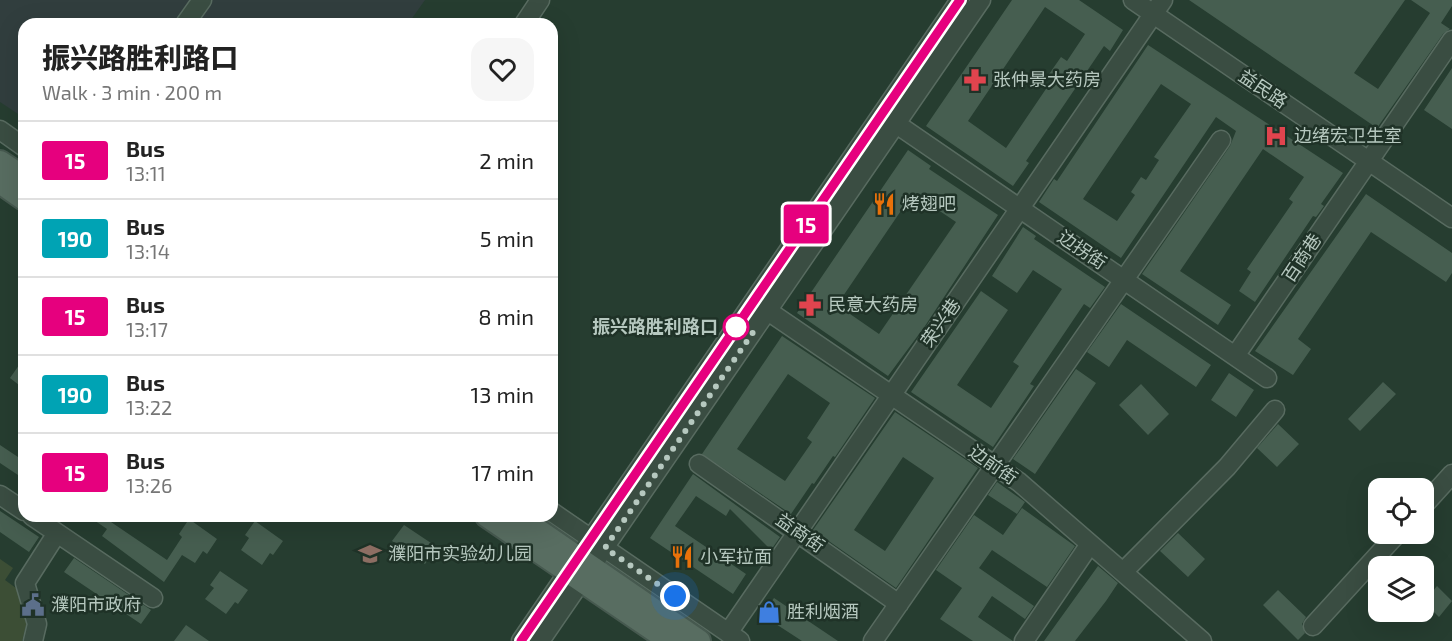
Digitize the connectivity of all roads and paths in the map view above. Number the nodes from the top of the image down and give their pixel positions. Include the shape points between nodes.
1 (202, 0) edge
2 (540, 0) edge
3 (960, 0) edge
4 (981, 0) edge
5 (1133, 0) edge
6 (1158, 7) edge
7 (189, 18) edge
8 (528, 18) edge
9 (1452, 39) edge
10 (895, 123) junction
11 (0, 130) edge
12 (1221, 140) dead end
13 (18, 143) edge
14 (1368, 161) junction
15 (0, 162) edge
16 (18, 174) edge
17 (0, 182) edge
18 (18, 195) edge
19 (1020, 208) junction
20 (1452, 218) edge
21 (1125, 279) junction
22 (768, 311) junction
23 (1235, 356) junction
24 (1267, 378) dead end
25 (891, 395) junction
26 (1275, 410) dead end
27 (699, 464) dead end
28 (995, 466) junction
29 (1452, 474) edge
30 (1434, 494) edge
31 (0, 495) edge
32 (18, 507) edge
33 (558, 516) edge
34 (498, 522) edge
35 (524, 522) edge
36 (47, 523) edge
37 (798, 531) junction
38 (598, 543) junction
39 (1090, 544) junction
40 (1388, 544) edge
41 (580, 569) junction
42 (1123, 572) junction
43 (153, 598) dead end
44 (899, 603) junction
45 (1313, 626) dead end
46 (734, 637) edge
47 (33, 641) edge
48 (521, 641) edge
49 (540, 641) edge
50 (670, 641) edge
51 (699, 641) edge
52 (873, 641) edge
53 (1024, 641) edge
54 (1202, 641) edge

1 - 7 street
2 - 8 street
3 - 38 street
4 - 10 street
5 - 6 street, 益民路
6 - 14 street, 益民路
6 - 19 street, 荣兴巷
9 - 14 street, 百商巷
10 - 19 street, 边拐街
10 - 22 street
11 - 13 street
12 - 21 street
14 - 20 street, 益民路
14 - 23 street, 百商巷
15 - 16 main road
17 - 18 main road
19 - 21 street, 边拐街
19 - 25 street, 荣兴巷
21 - 23 street, 边拐街
21 - 28 street
22 - 25 street, 边前街
22 - 38 street
23 - 24 street, 边拐街
25 - 28 street, 边前街
25 - 37 street, 荣兴巷
26 - 42 street via 1227,467
27 - 37 street, 益商街
28 - 39 street, 边前街
28 - 44 street
29 - 30 street
31 - 32 street
33 - 38 street
34 - 41 main road
35 - 41 main road
36 - 43 street
36 - 47 street via 25,583 37,624
37 - 44 street, 益商街
37 - 46 street, 荣兴巷
38 - 41 street
38 - 46 street
39 - 42 street, 边前街
39 - 53 street
40 - 45 street
41 - 48 street
41 - 49 street
41 - 50 main road
41 - 51 main road
42 - 54 street, 边前街
44 - 52 street

